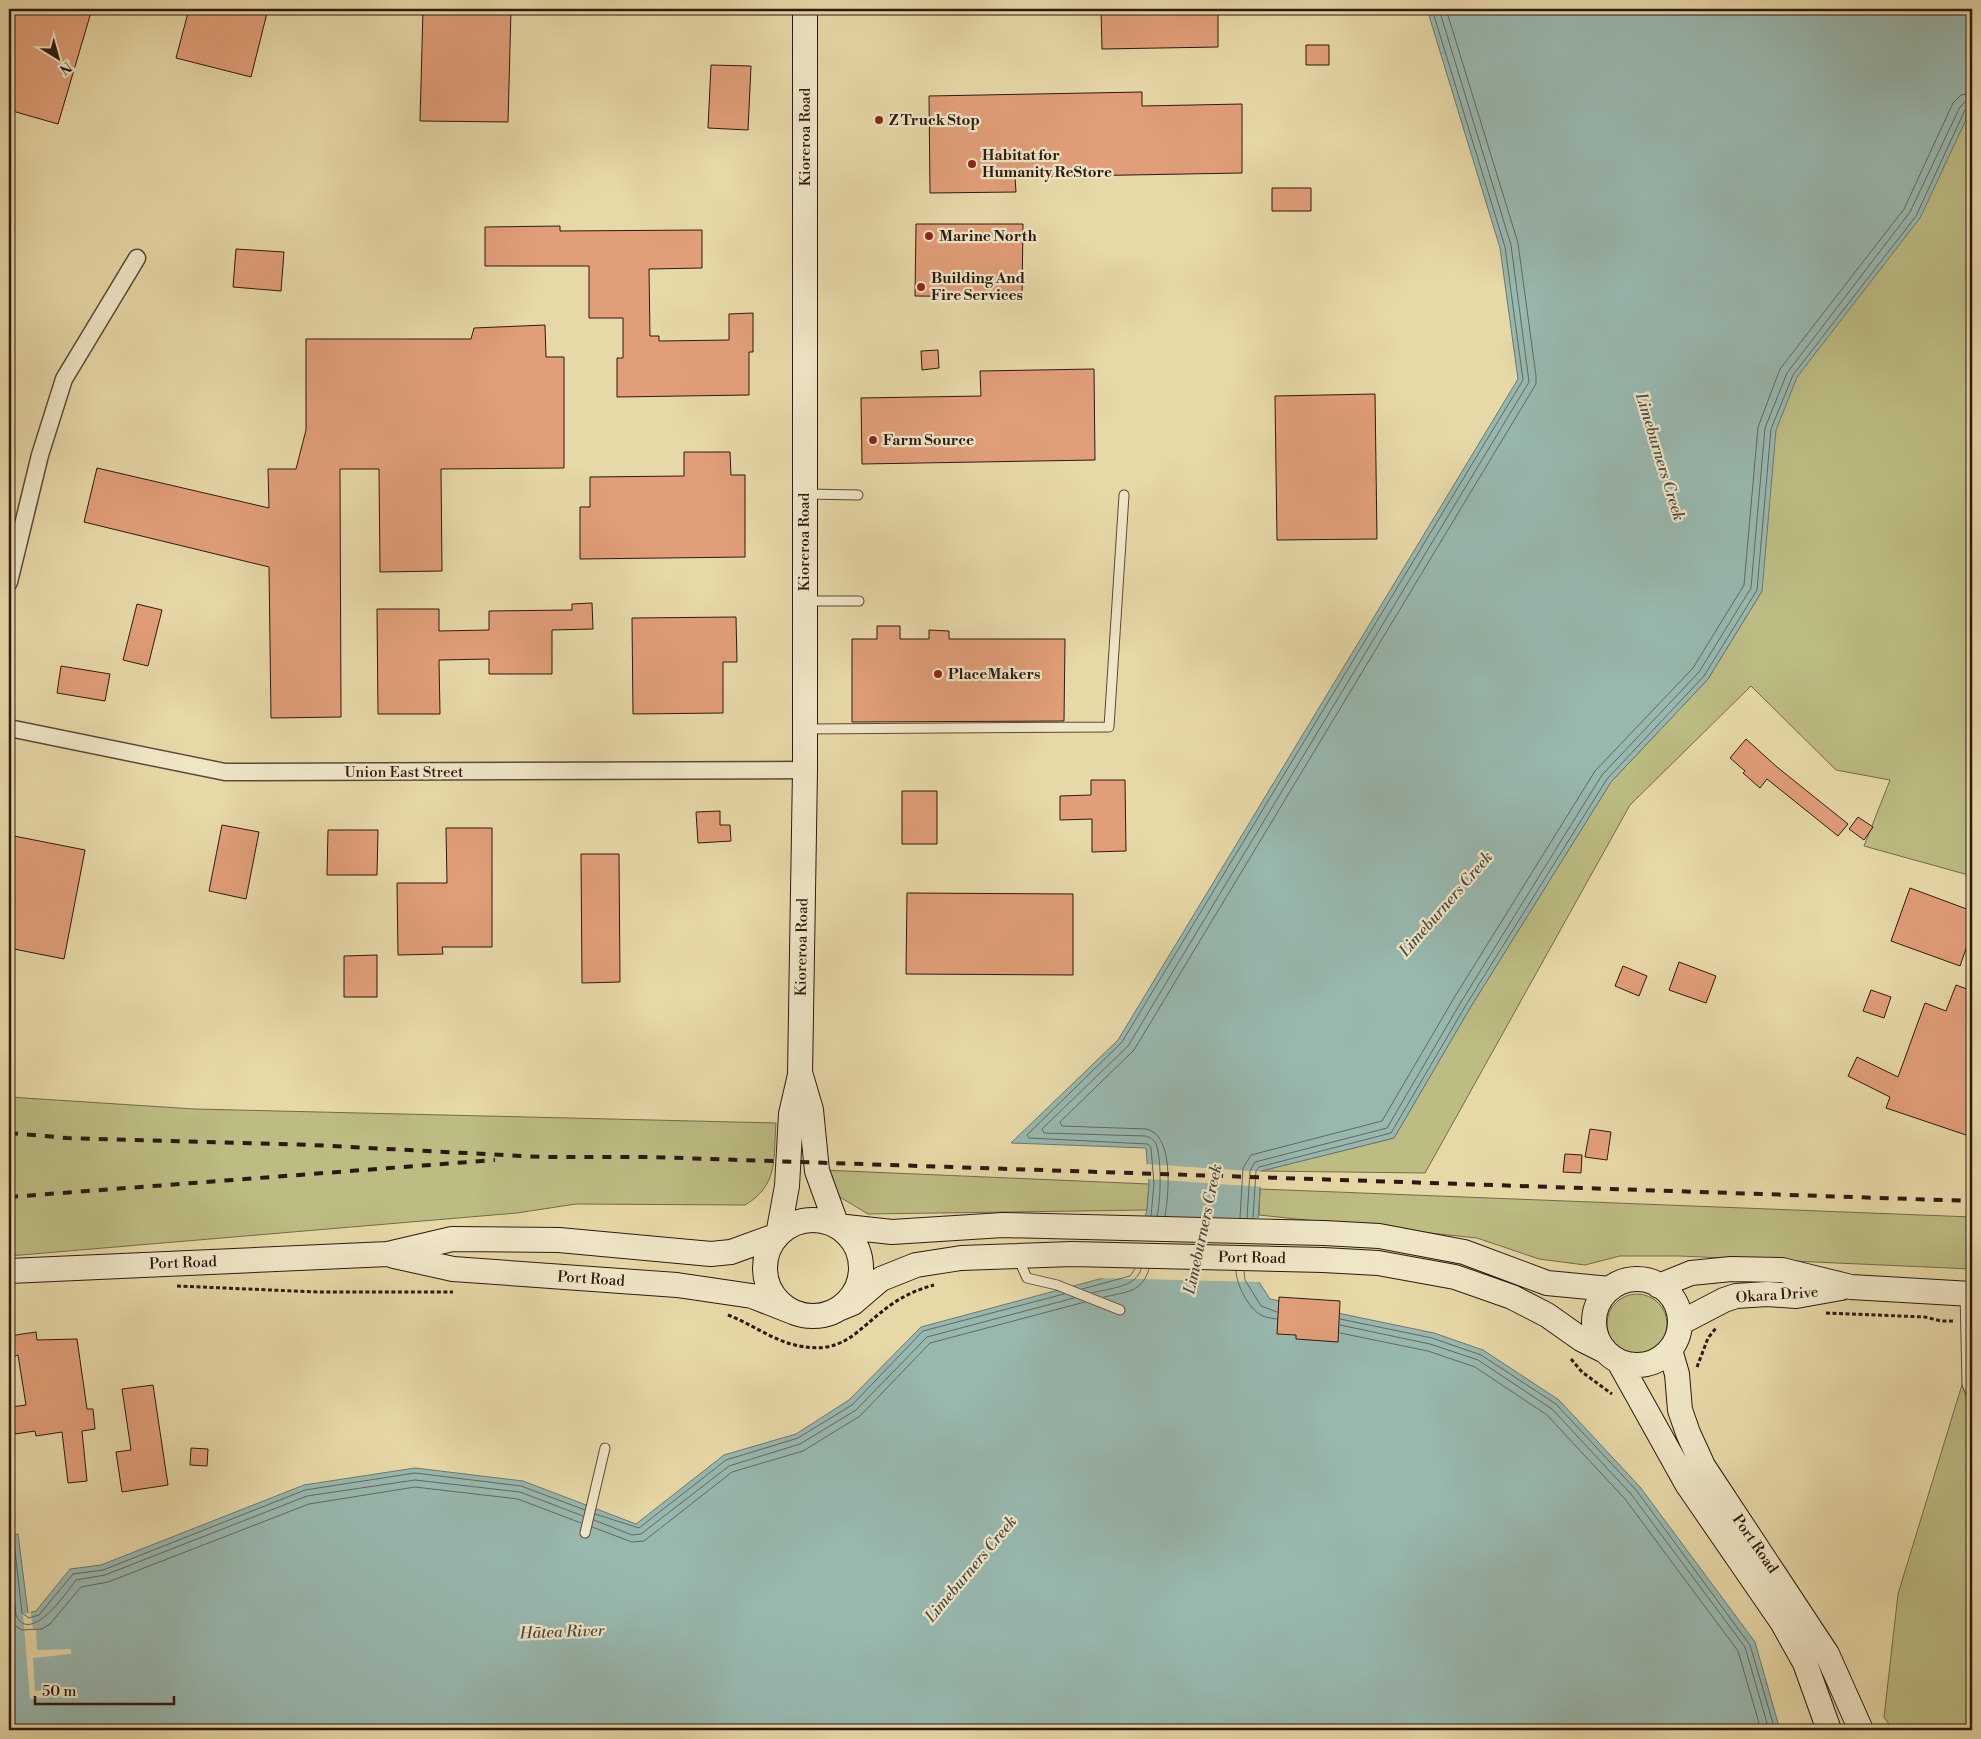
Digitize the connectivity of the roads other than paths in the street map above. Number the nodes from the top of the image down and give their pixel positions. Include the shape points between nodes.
1 (805, 9) edge
2 (137, 258) dead end
3 (804, 494) junction
4 (858, 495) dead end
5 (1124, 495) dead end
6 (9, 582) edge
7 (859, 601) dead end
8 (804, 602) junction
9 (9, 728) edge
10 (805, 729) junction
11 (805, 770) junction
12 (800, 1075) junction
13 (836, 1226) junction
14 (778, 1235) junction
15 (388, 1254) junction
16 (1017, 1255) junction
17 (9, 1270) edge
18 (1659, 1286) junction
19 (1851, 1287) junction
20 (1610, 1289) junction
21 (1969, 1293) edge
22 (836, 1310) junction
23 (1120, 1310) dead end
24 (793, 1312) junction
25 (1680, 1323) junction
26 (1670, 1350) junction
27 (1611, 1356) junction
28 (1972, 1397) edge
29 (605, 1448) dead end
30 (585, 1533) dead end
31 (1828, 1730) edge
32 (1861, 1730) edge

1 - 3 main road, Kioreroa Road
2 - 6 street via 64,379 40,456
3 - 4 lane
3 - 8 main road, Kioreroa Road
5 - 10 lane via 1109,727
7 - 8 lane
8 - 10 main road, Kioreroa Road
9 - 11 street, Union East Street via 225,772
10 - 11 main road, Kioreroa Road
11 - 12 main road, Kioreroa Road
12 - 13 main road, Kioreroa Road via 811,1110 817,1171
12 - 14 main road, Kioreroa Road via 791,1114 787,1186
13 - 14 main road, Port Road via 822,1220 806,1220 791,1225
13 - 20 main road, Port Road via 892,1232 1003,1225 1379,1236 1464,1252 1547,1283
13 - 22 main road, Port Road via 848,1234 857,1247 861,1268 856,1290 848,1302
14 - 15 main road, Port Road via 731,1252 711,1254 559,1240 452,1239
14 - 24 main road via 770,1247 766,1277 780,1303
15 - 17 main road, Port Road
15 - 24 main road, Port Road via 454,1269 677,1285 752,1296
16 - 22 main road, Port Road via 916,1265 881,1279 852,1303
16 - 23 lane via 1028,1278 1058,1285
16 - 27 main road, Port Road via 1378,1263 1455,1277 1512,1297
18 - 19 main road, Okara Drive via 1690,1273 1730,1269 1782,1270
18 - 20 main road via 1649,1281 1628,1280
18 - 25 main road via 1674,1302
19 - 21 main road, Okara Drive
19 - 25 main road, Okara Drive via 1796,1296 1736,1296
20 - 27 main road via 1602,1297 1594,1318 1597,1340
21 - 28 lane via 1967,1384
22 - 24 main road, Port Road via 807,1316
25 - 26 main road
26 - 27 main road via 1646,1364 1632,1365
26 - 32 main road, Port Road via 1677,1374 1680,1410 1703,1466 1827,1654
27 - 31 main road, Port Road via 1687,1484 1787,1630 1805,1663
29 - 30 lane

